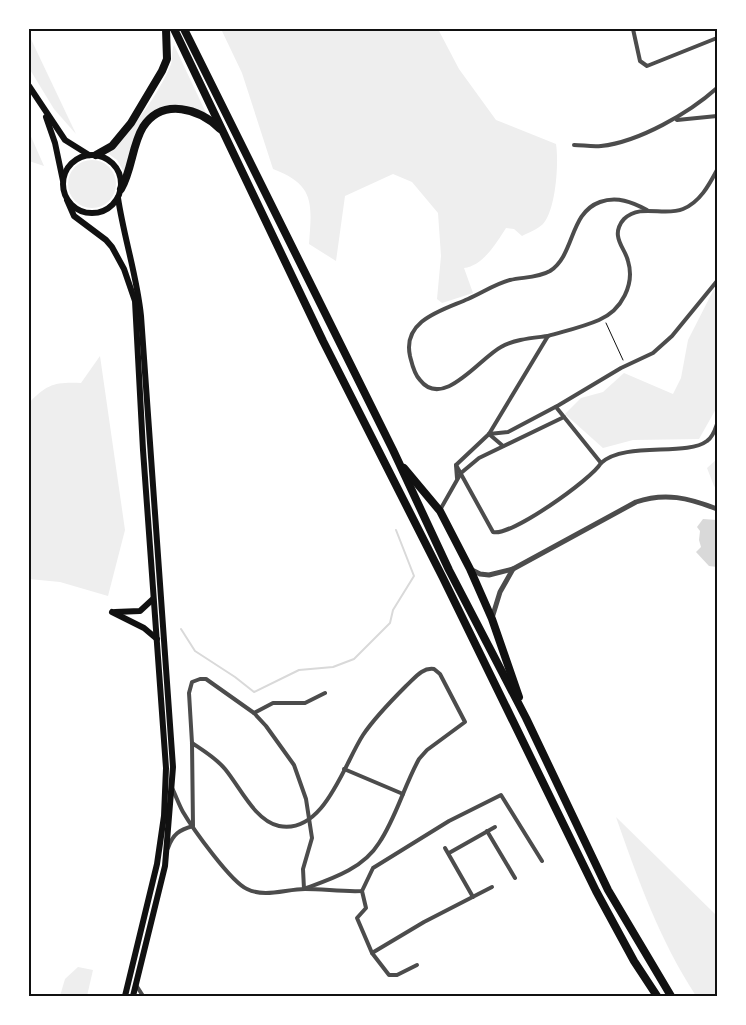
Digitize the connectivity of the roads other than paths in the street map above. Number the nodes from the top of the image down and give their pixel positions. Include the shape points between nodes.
1 (166, 29) edge
2 (174, 29) edge
3 (184, 29) edge
4 (632, 29) edge
5 (717, 38) edge
6 (29, 86) edge
7 (717, 88) edge
8 (42, 107) junction
9 (717, 116) edge
10 (674, 120) junction
11 (226, 135) junction
12 (574, 144) dead end
13 (93, 155) junction
14 (717, 170) edge
15 (63, 180) junction
16 (121, 189) junction
17 (118, 198) junction
18 (67, 200) junction
19 (647, 210) junction
20 (717, 281) edge
21 (548, 336) junction
22 (556, 407) junction
23 (564, 417) junction
24 (717, 424) edge
25 (489, 434) junction
26 (503, 446) junction
27 (394, 454) junction
28 (601, 463) junction
29 (456, 465) junction
30 (461, 472) junction
31 (457, 478) junction
32 (717, 509) edge
33 (440, 512) junction
34 (470, 569) junction
35 (514, 569) junction
36 (153, 599) junction
37 (492, 619) junction
38 (157, 639) junction
39 (325, 693) dead end
40 (254, 713) junction
41 (526, 718) junction
42 (192, 743) junction
43 (344, 769) junction
44 (172, 786) junction
45 (403, 794) junction
46 (310, 818) junction
47 (193, 826) junction
48 (495, 827) dead end
49 (487, 831) junction
50 (446, 848) dead end
51 (167, 850) junction
52 (449, 853) junction
53 (542, 861) dead end
54 (514, 878) dead end
55 (492, 887) dead end
56 (304, 889) junction
57 (362, 891) junction
58 (473, 897) junction
59 (372, 954) junction
60 (417, 965) dead end
61 (136, 985) junction
62 (125, 996) edge
63 (133, 996) edge
64 (143, 996) edge
65 (657, 996) edge
66 (671, 996) edge

1 - 13 highway via 167,59 162,71 131,124 112,146
2 - 11 highway
3 - 27 highway
4 - 5 street via 640,61 647,66
6 - 8 main road
7 - 10 street
8 - 13 main road via 65,140
8 - 15 main road via 55,142
9 - 10 street
10 - 12 street via 614,144
11 - 16 highway via 213,122 190,110 181,108 161,113 143,127
11 - 65 highway via 323,341 596,891
13 - 15 main road via 74,160
13 - 16 main road via 104,157 116,167
14 - 19 street via 702,195 684,209 668,212
15 - 18 main road
16 - 17 main road
17 - 18 main road via 104,211 96,213 79,211
17 - 44 main road via 141,316
18 - 36 main road via 74,216 112,247 135,300
19 - 21 street via 629,215 618,229 630,281 623,300 604,317
19 - 21 street via 617,200 594,205 583,215 561,260 551,270 542,275 497,284 426,318 411,336 409,351 419,380 438,390 453,385 499,348 520,340
20 - 22 street via 653,353
21 - 25 street
22 - 23 street
22 - 25 street via 508,432
23 - 26 street
23 - 28 street
24 - 28 street via 712,436 703,443 640,450 606,458
25 - 26 street
25 - 29 street
26 - 30 street
27 - 33 highway
27 - 41 highway
28 - 30 street via 596,472 581,484 498,534 490,529
29 - 30 street
29 - 31 street
30 - 31 street
31 - 33 street
32 - 35 street via 684,497 652,496
33 - 34 highway
34 - 35 street via 489,575
34 - 37 highway
35 - 37 street via 500,592
36 - 38 main road
36 - 38 main road via 140,611 112,612 144,628
37 - 41 highway
38 - 62 main road via 166,768 164,816 155,873
39 - 40 street via 305,703 273,703
40 - 42 street via 206,679 195,680 188,693
40 - 46 street via 276,737 294,766
41 - 66 highway via 608,890
42 - 46 street via 224,769 269,822 276,826 295,827
42 - 47 street
43 - 45 street
43 - 45 street via 372,723 419,673 434,669 440,674 465,720 419,759
43 - 46 street via 322,807
44 - 47 street
44 - 51 main road
45 - 56 street via 379,844 368,857 334,878
46 - 56 street via 312,842 303,869
47 - 51 street via 179,830
47 - 56 street via 247,890 266,893
48 - 49 street
49 - 52 street
49 - 54 street
50 - 52 street
51 - 61 main road
52 - 58 street
53 - 57 street via 500,795 449,821 373,868
55 - 58 street
56 - 57 street
57 - 59 street via 366,908 357,918
58 - 59 street
59 - 60 street via 390,975
61 - 63 main road
61 - 64 street

